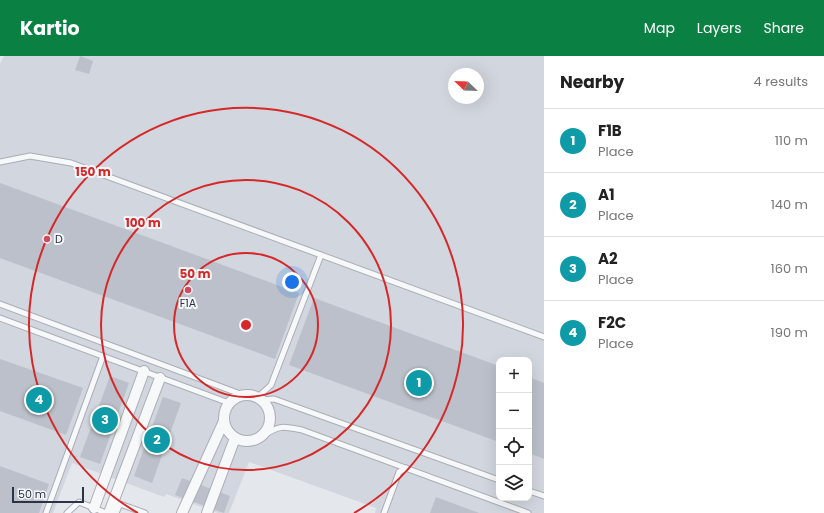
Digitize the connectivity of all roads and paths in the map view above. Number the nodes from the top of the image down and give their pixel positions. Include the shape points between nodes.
1 (0, 162) edge
2 (321, 255) junction
3 (0, 304) edge
4 (0, 318) edge
5 (544, 337) edge
6 (103, 356) junction
7 (144, 372) junction
8 (160, 378) junction
9 (243, 395) junction
10 (260, 398) junction
11 (229, 403) junction
12 (224, 421) junction
13 (263, 436) junction
14 (235, 438) junction
15 (406, 468) junction
16 (496, 479) edge
17 (532, 492) edge
18 (544, 496) edge
19 (94, 508) junction
20 (46, 513) edge
21 (67, 513) edge
22 (106, 513) edge
23 (109, 513) edge
24 (116, 513) edge
25 (145, 513) edge
26 (182, 513) edge
27 (207, 513) edge
28 (384, 513) edge
29 (528, 513) edge

1 - 2 lane via 30,156 71,163
2 - 5 lane
2 - 10 lane via 271,385
3 - 9 lane
4 - 6 lane
6 - 7 lane
6 - 20 lane
7 - 8 lane
7 - 19 street
8 - 11 lane
8 - 23 street
9 - 10 street
9 - 11 street
10 - 13 street via 266,404 270,417 270,424
10 - 16 lane via 274,398
11 - 12 street
12 - 14 street via 229,434
12 - 26 street
13 - 14 street via 251,441
13 - 15 lane via 285,426
14 - 27 street
15 - 28 lane via 399,472
15 - 29 lane
17 - 18 lane
19 - 21 lane via 79,502
19 - 22 lane
24 - 25 lane via 120,504

